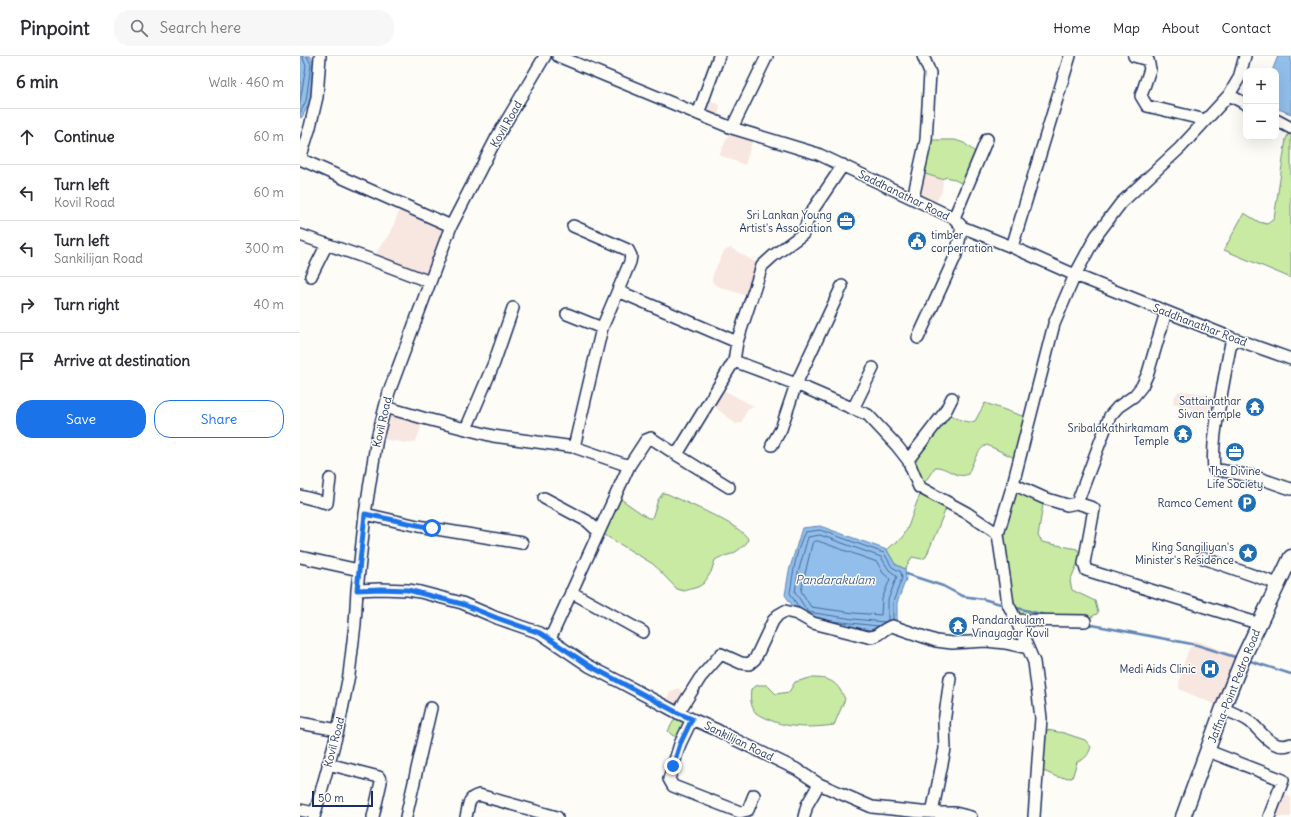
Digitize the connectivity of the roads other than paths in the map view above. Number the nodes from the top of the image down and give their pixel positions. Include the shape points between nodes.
1 (320, 56) edge
2 (545, 56) edge
3 (558, 56) edge
4 (719, 56) edge
5 (767, 56) edge
6 (923, 56) edge
7 (1070, 56) edge
8 (1134, 56) edge
9 (1245, 56) edge
10 (1229, 95) junction
11 (1243, 102) edge
12 (698, 114) junction
13 (1206, 120) junction
14 (1279, 122) edge
15 (732, 128) junction
16 (1291, 128) edge
17 (987, 139) dead end
18 (843, 165) junction
19 (913, 198) junction
20 (954, 218) junction
21 (451, 226) junction
22 (573, 226) dead end
23 (962, 227) junction
24 (300, 235) edge
25 (327, 244) junction
26 (1012, 247) junction
27 (1076, 275) junction
28 (312, 276) dead end
29 (430, 282) junction
30 (842, 286) dead end
31 (618, 291) junction
32 (513, 308) dead end
33 (1166, 312) junction
34 (567, 314) dead end
35 (602, 328) junction
36 (918, 338) dead end
37 (1232, 338) junction
38 (737, 342) junction
39 (1291, 360) edge
40 (734, 361) junction
41 (873, 368) dead end
42 (796, 384) junction
43 (952, 398) dead end
44 (385, 407) junction
45 (853, 409) junction
46 (466, 429) junction
47 (772, 445) dead end
48 (574, 447) junction
49 (674, 453) junction
50 (908, 460) junction
51 (629, 466) junction
52 (330, 479) dead end
53 (1013, 484) junction
54 (729, 487) dead end
55 (1291, 489) edge
56 (300, 496) edge
57 (544, 498) dead end
58 (1076, 503) junction
59 (365, 514) junction
60 (598, 531) junction
61 (998, 534) junction
62 (522, 543) dead end
63 (300, 557) edge
64 (1291, 557) edge
65 (1203, 558) dead end
66 (359, 570) junction
67 (1284, 576) edge
68 (357, 590) junction
69 (571, 592) junction
70 (1016, 620) junction
71 (1085, 621) dead end
72 (1260, 624) junction
73 (643, 632) dead end
74 (550, 639) junction
75 (1028, 648) junction
76 (950, 678) dead end
77 (431, 708) dead end
78 (1223, 708) junction
79 (678, 713) junction
80 (692, 719) junction
81 (300, 723) edge
82 (338, 730) junction
83 (1291, 744) edge
84 (1208, 751) junction
85 (328, 764) junction
86 (819, 784) junction
87 (754, 795) dead end
88 (300, 810) edge
89 (932, 813) junction
90 (314, 815) edge
91 (373, 817) edge
92 (406, 817) edge
93 (466, 817) edge
94 (557, 817) edge
95 (804, 817) edge
96 (971, 817) edge
97 (1034, 817) edge
98 (1183, 817) edge
99 (1269, 817) edge

1 - 21 street via 317,97 300,159
2 - 21 street, Kovil Road via 497,137
3 - 12 street, Saddhanathar Road
4 - 12 street
5 - 15 street
6 - 19 street via 930,73 926,140
7 - 26 street
8 - 13 street via 1148,60 1150,69 1141,96 1147,106
9 - 10 street via 1239,78
10 - 11 street
10 - 13 street
12 - 15 street, Saddhanathar Road
13 - 27 street via 1121,203 1096,236
14 - 16 street
15 - 18 street, Saddhanathar Road via 818,154
17 - 20 street
18 - 19 street, Saddhanathar Road
18 - 38 street via 810,214 803,234 762,266
19 - 20 street, Saddhanathar Road
20 - 23 street, Saddhanathar Road
21 - 29 street, Kovil Road
22 - 31 street via 628,250 630,262
23 - 26 street, Saddhanathar Road
23 - 36 street via 956,255
24 - 25 street
25 - 28 street
25 - 29 street
26 - 27 street, Saddhanathar Road
27 - 33 street, Saddhanathar Road
27 - 53 street via 1054,324
29 - 44 street, Kovil Road
30 - 42 street
31 - 35 street
31 - 38 street
32 - 46 street via 494,363
33 - 37 street, Saddhanathar Road
33 - 58 street via 1142,386 1110,416
34 - 35 street
35 - 48 street
37 - 39 street, Saddhanathar Road
37 - 55 street via 1215,431 1214,469
38 - 40 street
40 - 42 street
40 - 49 street via 679,451
41 - 45 street
42 - 45 street
42 - 47 street via 781,429
43 - 50 street via 945,412
44 - 46 street
44 - 59 street, Kovil Road via 377,438
45 - 50 street via 868,415
46 - 48 street via 493,436
48 - 51 street
49 - 51 street via 651,438 646,440
49 - 54 street
50 - 61 street via 919,487 967,513
51 - 60 street
52 - 56 street via 327,503
53 - 58 street via 1067,505
53 - 61 street
57 - 60 street via 587,521
58 - 72 street via 1094,509 1084,564 1086,570
59 - 62 street via 418,526
59 - 66 street, Kovil Road
60 - 69 street
61 - 70 street via 1008,604
63 - 66 street
64 - 67 main road, Jaffna-Point Pedro Road
65 - 67 street
66 - 68 street, Kovil Road
67 - 72 main road, Jaffna-Point Pedro Road
68 - 74 street, Sankilijan Road via 420,592 462,604
68 - 82 street, Kovil Road via 349,675
69 - 73 street
69 - 74 street
70 - 71 street
70 - 75 street
72 - 78 main road, Jaffna-Point Pedro Road
74 - 79 street, Sankilijan Road via 590,666
75 - 79 street via 986,641 952,644 892,626 876,636 868,637 813,623 785,611 773,621 755,659 749,664 741,663 720,654 700,678
75 - 97 street via 1034,662 1041,718
76 - 89 street via 944,723 945,749
77 - 92 street
78 - 83 street via 1249,721 1273,744 1285,747
78 - 84 main road, Jaffna-Point Pedro Road
79 - 80 street, Sankilijan Road
80 - 86 street, Sankilijan Road via 796,769
80 - 87 street via 680,744 669,779 673,786 740,812 748,810
81 - 82 street
82 - 85 street, Kovil Road
84 - 98 main road, Jaffna-Point Pedro Road
84 - 99 street via 1283,780
85 - 90 street, Kovil Road
85 - 91 street via 379,777 381,782
86 - 89 street, Sankilijan Road via 872,807
86 - 95 street via 807,805
88 - 90 street
89 - 96 street, Sankilijan Road via 955,813
93 - 94 street via 470,800 479,795

